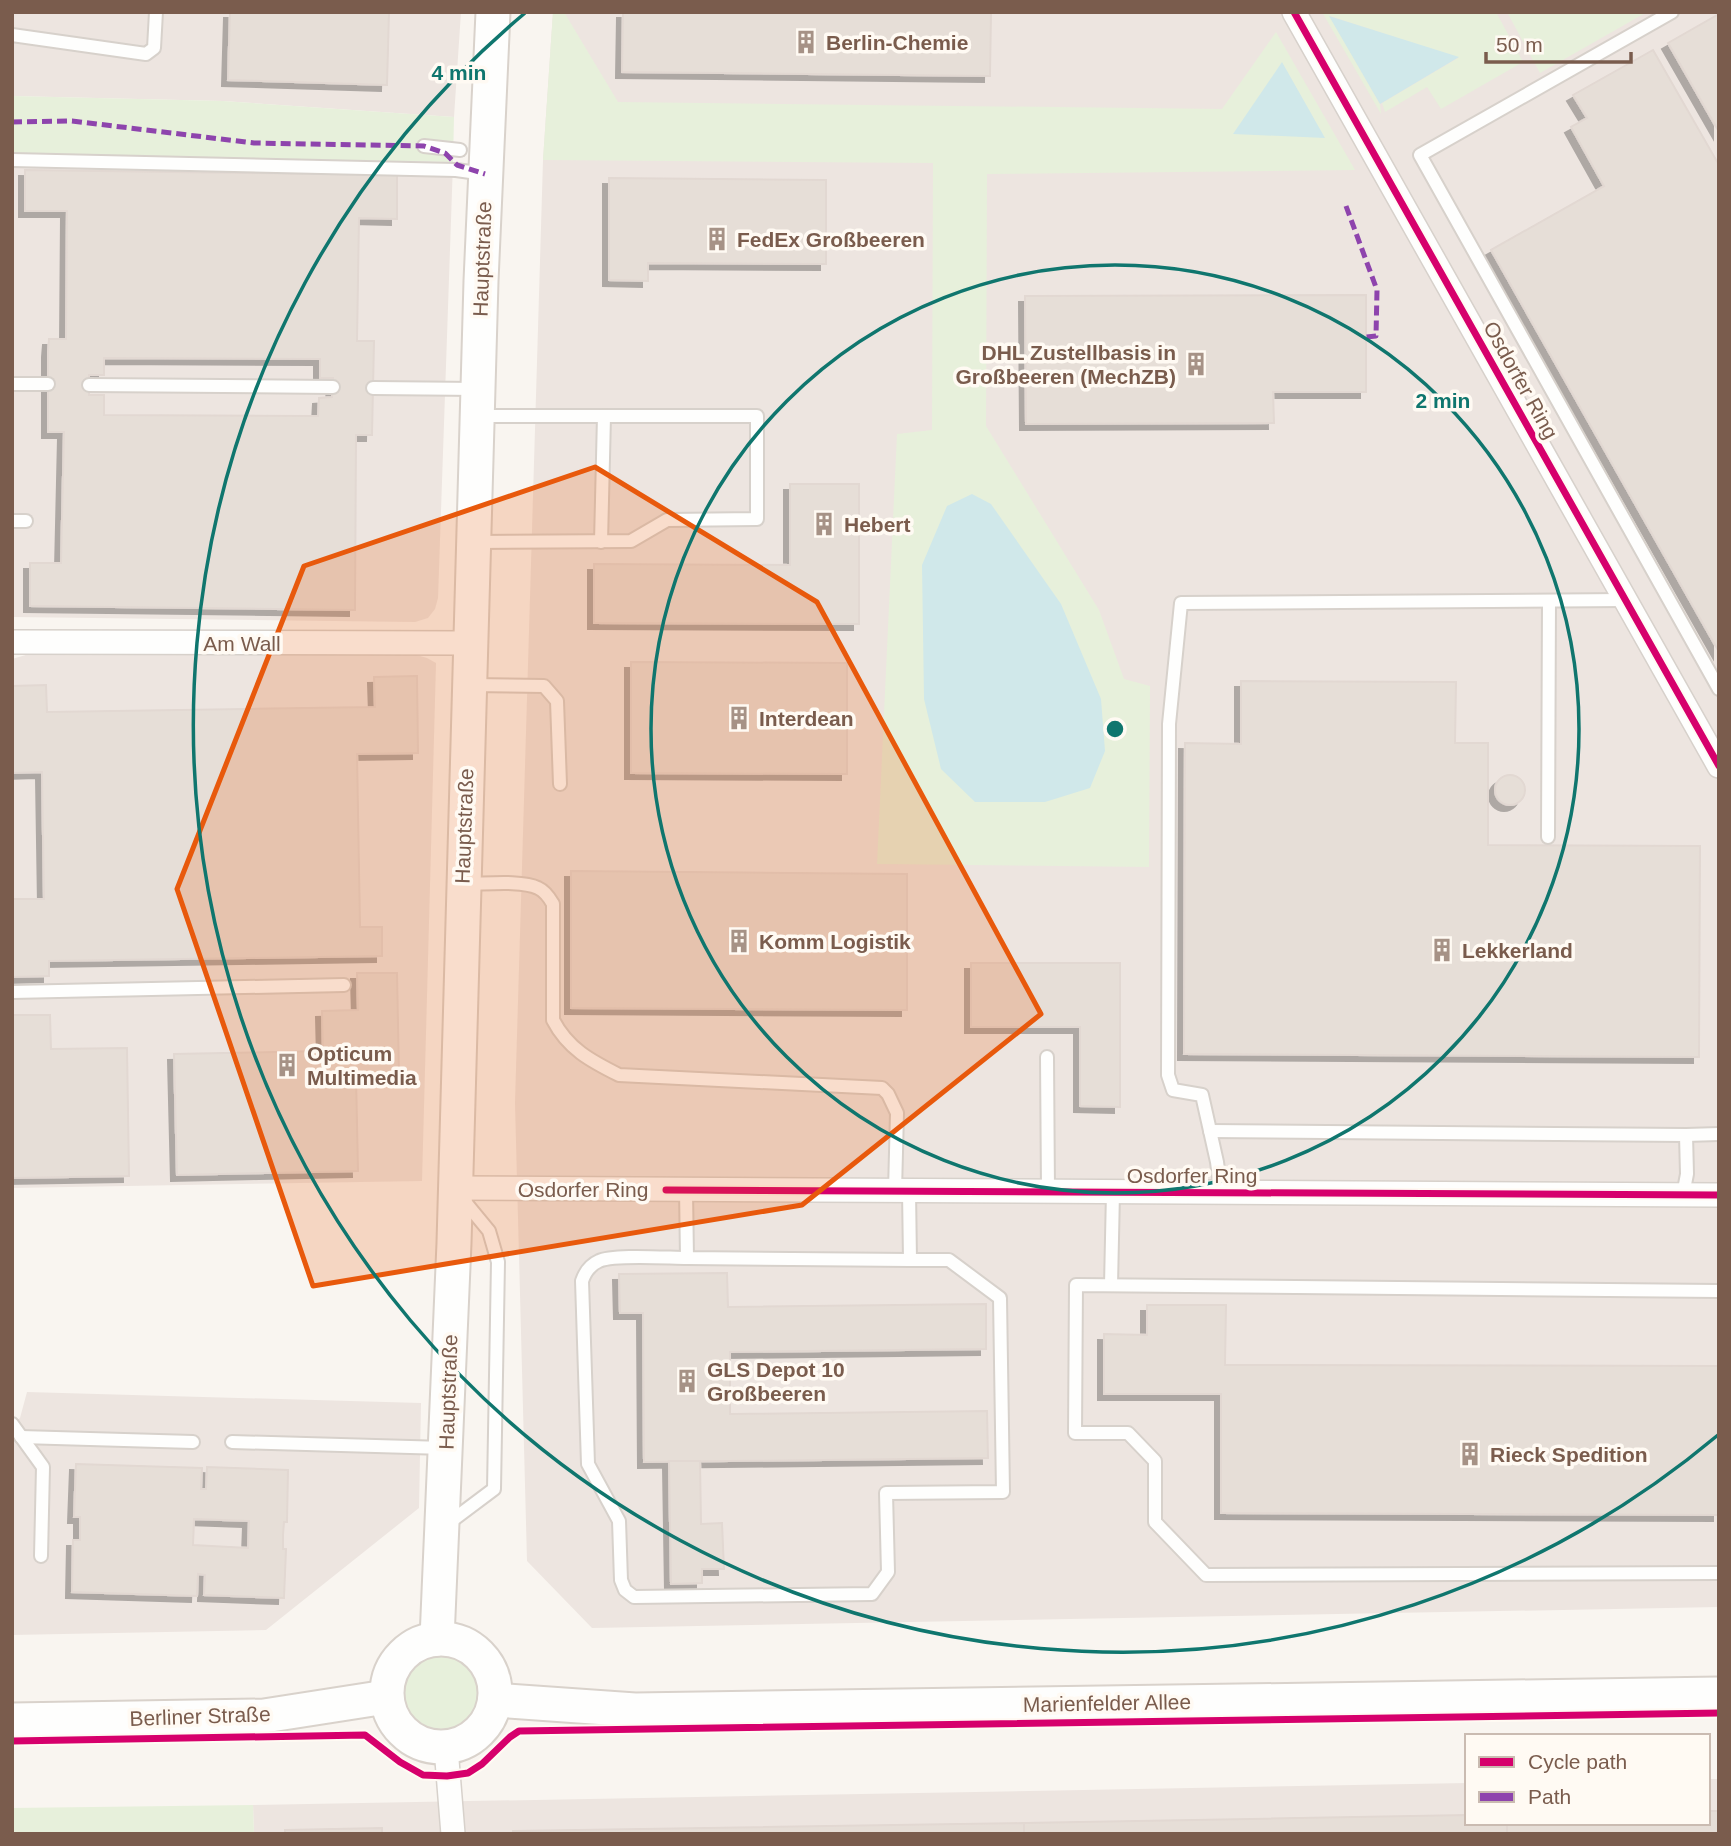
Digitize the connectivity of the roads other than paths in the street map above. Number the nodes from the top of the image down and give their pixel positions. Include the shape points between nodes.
1 (156, 12) edge
2 (493, 12) edge
3 (1294, 12) edge
4 (1672, 12) edge
5 (12, 35) edge
6 (424, 146) dead end
7 (460, 150) dead end
8 (12, 160) edge
9 (485, 174) junction
10 (12, 384) edge
11 (48, 384) dead end
12 (89, 385) dead end
13 (333, 387) dead end
14 (373, 388) dead end
15 (478, 403) junction
16 (604, 416) junction
17 (12, 521) edge
18 (26, 521) dead end
19 (475, 542) junction
20 (601, 542) junction
21 (1625, 600) junction
22 (1549, 602) junction
23 (12, 642) edge
24 (471, 643) junction
25 (470, 685) junction
26 (1719, 689) edge
27 (1719, 766) edge
28 (560, 784) dead end
29 (1548, 837) dead end
30 (462, 884) junction
31 (344, 985) dead end
32 (12, 992) edge
33 (1047, 1057) dead end
34 (1210, 1131) junction
35 (1719, 1134) edge
36 (1686, 1135) junction
37 (454, 1188) junction
38 (686, 1190) junction
39 (902, 1191) junction
40 (1048, 1191) junction
41 (1113, 1192) junction
42 (1221, 1192) junction
43 (1683, 1195) junction
44 (1719, 1195) edge
45 (687, 1258) junction
46 (909, 1260) junction
47 (1111, 1285) junction
48 (1719, 1291) edge
49 (12, 1424) edge
50 (21, 1437) junction
51 (193, 1441) dead end
52 (232, 1442) dead end
53 (445, 1448) junction
54 (443, 1527) junction
55 (41, 1556) dead end
56 (1719, 1573) edge
57 (437, 1639) junction
58 (1719, 1694) edge
59 (386, 1697) junction
60 (495, 1700) junction
61 (12, 1720) edge
62 (446, 1748) junction
63 (453, 1834) edge

1 - 5 lane via 154,48 146,54
2 - 9 street, Hauptstraße
3 - 21 street, Osdorfer Ring
4 - 26 lane via 1420,155
6 - 7 lane
8 - 9 lane
9 - 15 street, Hauptstraße
10 - 11 lane
12 - 13 lane
14 - 15 lane
15 - 16 lane
15 - 19 street, Hauptstraße
16 - 20 lane
16 - 20 lane via 757,416 758,519 667,520 631,541
17 - 18 lane
19 - 20 lane
19 - 24 street, Hauptstraße
21 - 22 lane
21 - 27 street, Osdorfer Ring
22 - 29 lane
22 - 34 lane via 1181,603 1169,724 1168,1075 1173,1090 1202,1095
23 - 24 street, Am Wall
24 - 25 street, Hauptstraße
25 - 28 lane via 544,686 551,692 556,701
25 - 30 street, Hauptstraße
30 - 37 street, Hauptstraße
30 - 39 lane via 527,885 548,895 553,904 554,1020 571,1046 619,1075 881,1088 897,1113
31 - 32 lane
33 - 40 lane
34 - 36 lane
34 - 42 lane
35 - 36 lane
36 - 43 lane
37 - 38 street, Osdorfer Ring
37 - 53 street, Hauptstraße
37 - 54 lane via 489,1231 498,1262 494,1489
38 - 39 street, Osdorfer Ring
38 - 45 lane
39 - 40 street, Osdorfer Ring
39 - 46 lane
40 - 41 street, Osdorfer Ring
41 - 42 street, Osdorfer Ring
41 - 47 lane
42 - 43 street, Osdorfer Ring
43 - 44 street, Osdorfer Ring
45 - 46 lane
45 - 46 lane via 605,1258 591,1265 582,1281 588,1464 619,1521 621,1580 634,1597 873,1594 888,1572 886,1493 1003,1492 1000,1298 949,1260
47 - 48 lane
47 - 56 lane via 1076,1285 1075,1433 1128,1433 1155,1461 1155,1522 1206,1575
49 - 50 lane
50 - 51 lane
50 - 55 lane via 43,1467
52 - 53 lane
53 - 54 street, Hauptstraße
54 - 57 street, Hauptstraße
57 - 59 street via 406,1651 394,1664
57 - 60 street via 453,1640 480,1656 489,1669
58 - 60 street, Marienfelder Allee via 635,1710
59 - 61 street, Berliner Straße via 264,1716
59 - 62 street via 389,1711 405,1735 424,1745
60 - 62 street via 479,1733
62 - 63 street

